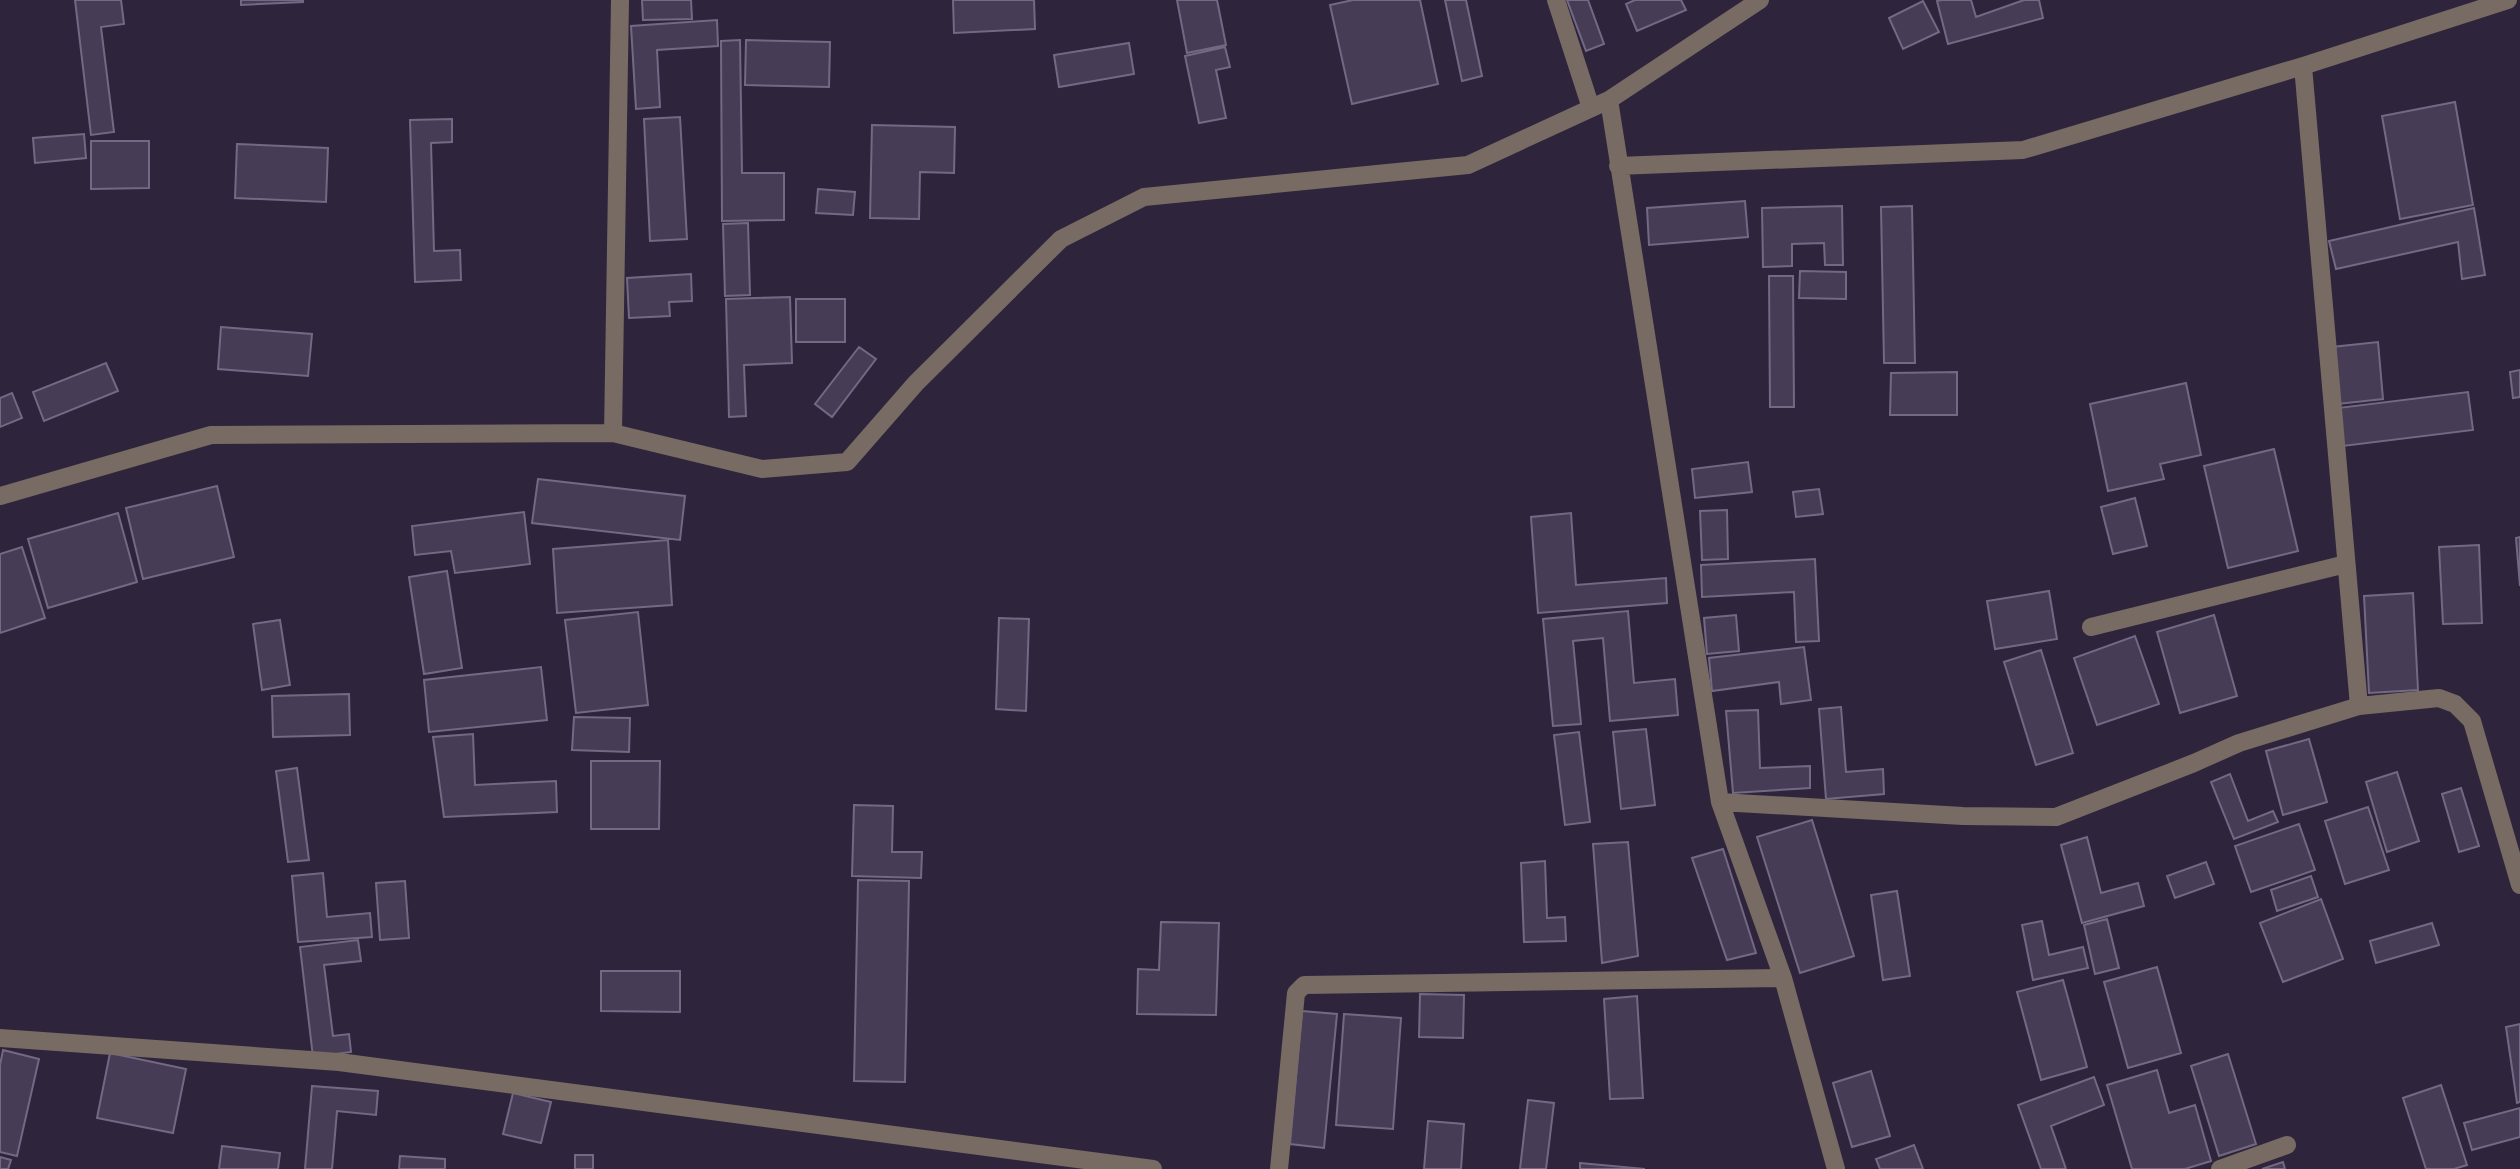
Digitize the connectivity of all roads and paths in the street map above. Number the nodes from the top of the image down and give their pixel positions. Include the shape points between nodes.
1 (621, 0) edge
2 (1556, 0) edge
3 (1760, 0) edge
4 (2508, 0) edge
5 (2303, 66) junction
6 (1609, 100) junction
7 (1591, 108) junction
8 (1618, 166) junction
9 (613, 433) junction
10 (0, 496) edge
11 (2346, 564) junction
12 (2091, 626) dead end
13 (2359, 706) junction
14 (1720, 802) junction
15 (2520, 885) edge
16 (1783, 978) junction
17 (0, 1038) edge
18 (2287, 1145) dead end
19 (1153, 1169) edge
20 (1279, 1169) edge
21 (1836, 1169) edge
22 (2220, 1169) edge

1 - 9 street
2 - 7 street
3 - 6 street
4 - 5 street
5 - 8 street via 2023,150
5 - 11 street
6 - 7 street
6 - 8 street
7 - 9 street via 1468,164 1144,197 1061,239 916,383 847,462 762,469
8 - 14 street
9 - 10 street via 211,435
11 - 12 street
11 - 13 street
13 - 14 street via 2239,743 2056,817 1963,817
13 - 15 street via 2439,698 2455,704 2472,721
14 - 16 street
16 - 20 street via 1304,985 1296,993
16 - 21 street
17 - 19 street via 339,1062
18 - 22 street

